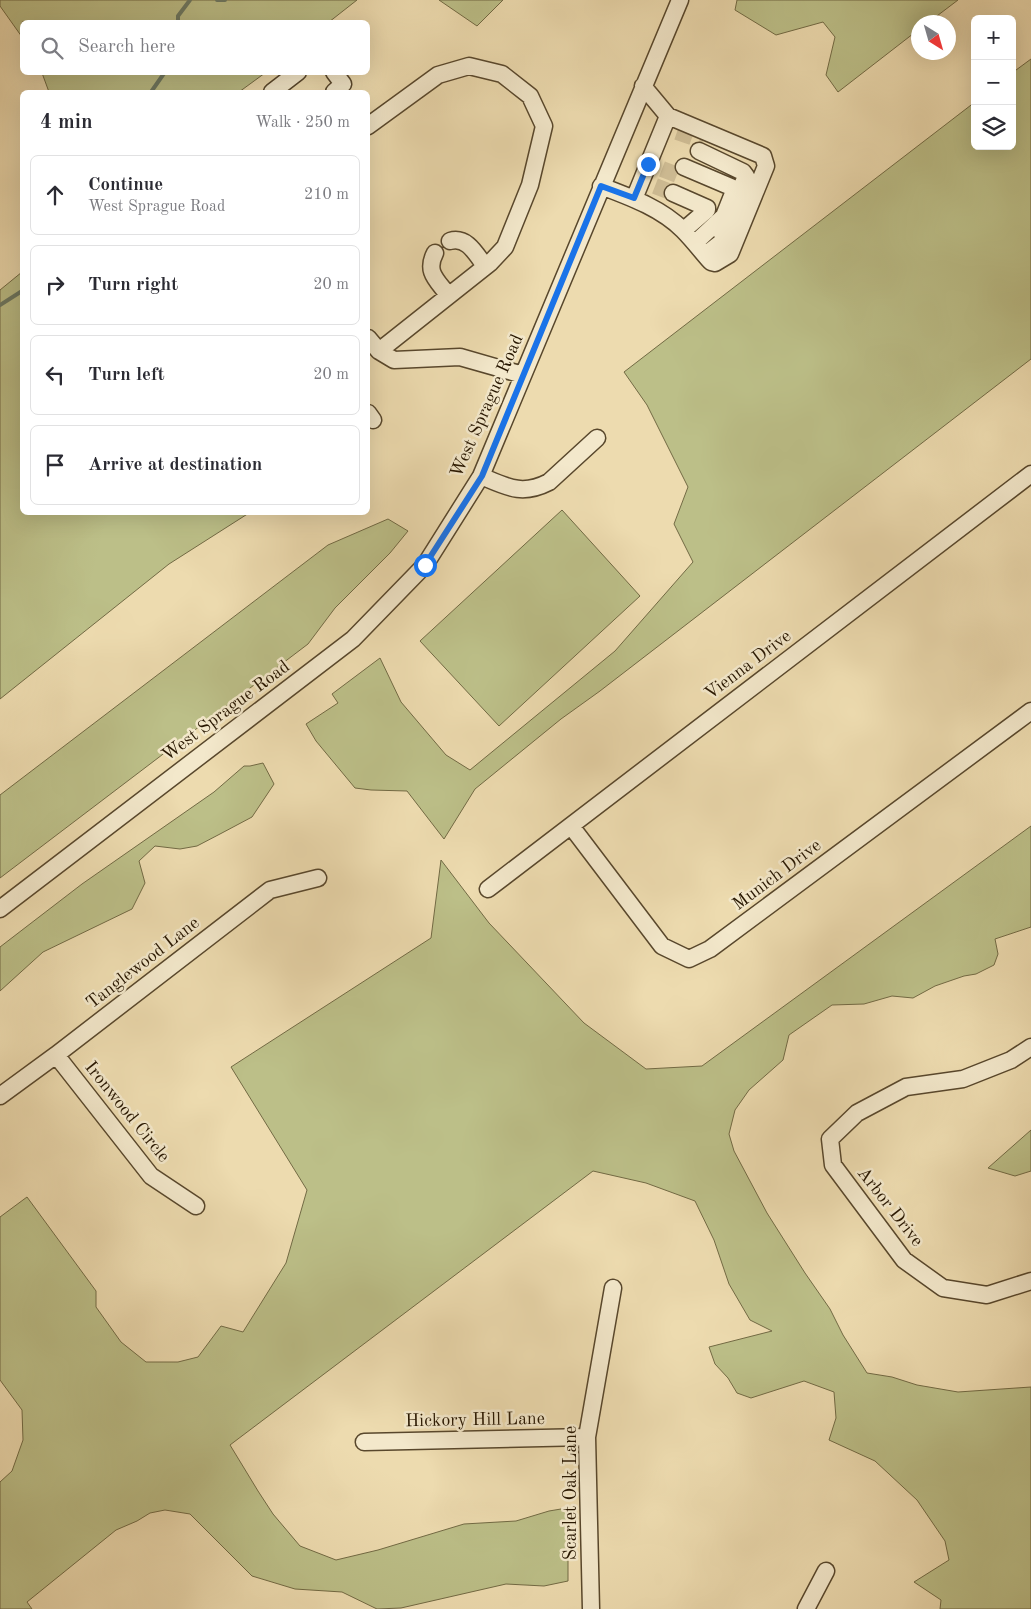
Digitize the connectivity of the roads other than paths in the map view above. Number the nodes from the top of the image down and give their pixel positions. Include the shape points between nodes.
1 (680, 0) edge
2 (294, 75) edge
3 (336, 75) edge
4 (644, 86) junction
5 (275, 90) edge
6 (336, 90) edge
7 (370, 125) edge
8 (669, 130) junction
9 (701, 146) tunnel mouth
10 (601, 186) junction
11 (634, 198) junction
12 (684, 230) junction
13 (450, 241) dead end
14 (700, 249) junction
15 (435, 253) dead end
16 (485, 266) junction
17 (448, 295) junction
18 (370, 340) edge
19 (379, 351) junction
20 (523, 375) junction
21 (597, 438) dead end
22 (1031, 474) edge
23 (482, 476) junction
24 (1031, 711) edge
25 (571, 826) junction
26 (318, 878) dead end
27 (488, 888) dead end
28 (0, 909) edge
29 (1031, 1047) edge
30 (56, 1055) junction
31 (0, 1096) edge
32 (196, 1206) dead end
33 (1031, 1281) edge
34 (613, 1288) dead end
35 (587, 1438) junction
36 (364, 1442) dead end
37 (826, 1571) dead end
38 (591, 1609) edge
39 (806, 1609) edge

1 - 4 street, West Sprague Road
2 - 5 street
3 - 6 street via 343,84
4 - 8 street
4 - 10 street, West Sprague Road
7 - 16 street via 438,74 469,66 502,74 530,96 544,126 530,185 505,247
8 - 11 street via 654,170
8 - 14 street via 763,156 766,166 730,254 715,263
9 - 14 street via 746,176 724,232
10 - 11 street
10 - 20 street, West Sprague Road
11 - 12 street
12 - 14 street
12 - 14 street via 707,210 678,180 730,202
13 - 16 street via 463,241
15 - 17 street via 430,262 432,274
16 - 17 street
17 - 19 street
18 - 19 street
19 - 20 street via 394,360 460,357
20 - 23 street, West Sprague Road
21 - 23 street via 549,482 539,487 508,487
22 - 25 street, Vienna Drive
23 - 28 street, West Sprague Road via 425,565 353,639
24 - 25 street, Munich Drive via 710,949 689,959 662,946
25 - 27 street, Vienna Drive
26 - 30 street, Tanglewood Lane via 270,890
29 - 33 street, Arbor Drive via 1011,1060 963,1079 906,1087 856,1113 830,1139 833,1165 904,1260 943,1288 987,1294
30 - 31 street, Tanglewood Lane
30 - 32 street, Ironwood Circle via 151,1176
34 - 35 street, Scarlet Oak Lane
35 - 36 street, Hickory Hill Lane
35 - 38 street, Scarlet Oak Lane
37 - 39 street

